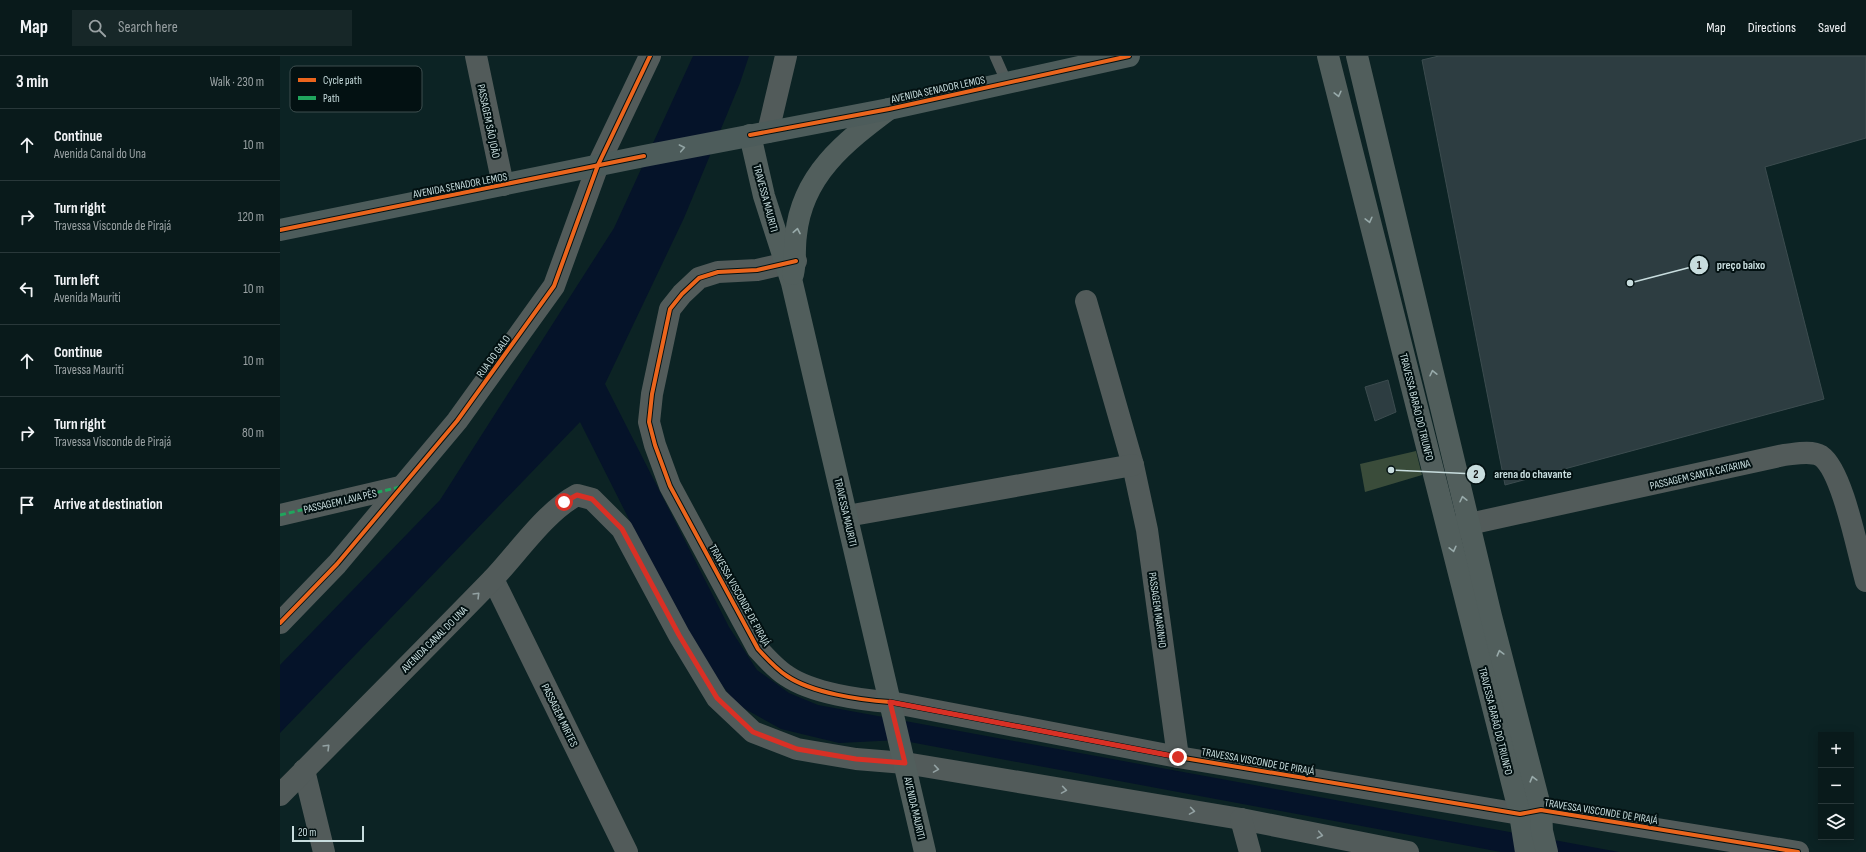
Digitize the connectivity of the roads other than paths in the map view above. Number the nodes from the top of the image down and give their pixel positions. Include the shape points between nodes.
1 (476, 56) edge
2 (649, 56) edge
3 (786, 56) edge
4 (995, 56) edge
5 (1128, 56) edge
6 (1328, 56) edge
7 (1357, 56) edge
8 (1007, 83) junction
9 (889, 109) junction
10 (750, 135) junction
11 (598, 165) junction
12 (503, 185) junction
13 (280, 230) edge
14 (791, 269) junction
15 (1408, 270) junction
16 (1383, 274) junction
17 (1086, 301) dead end
18 (1133, 465) junction
19 (400, 487) junction
20 (280, 516) edge
21 (847, 516) junction
22 (1469, 525) junction
23 (1448, 528) junction
24 (493, 579) junction
25 (1866, 581) edge
26 (1481, 618) junction
27 (280, 623) edge
28 (891, 705) junction
29 (899, 740) joint
30 (1178, 757) junction
31 (905, 763) junction
32 (304, 770) junction
33 (280, 794) edge
34 (1241, 819) junction
35 (1531, 821) junction
36 (324, 852) edge
37 (627, 852) edge
38 (926, 852) edge
39 (1250, 852) edge
40 (1408, 852) edge
41 (1526, 852) edge
42 (1547, 852) edge
43 (1798, 852) edge

1 - 12 street, PASSAGEM SÃO JOÃO
2 - 11 street, RUA DO GALO
3 - 10 street
4 - 8 lane
5 - 8 main road, AVENIDA SENADOR LEMOS
6 -> 16 street, TRAVESSA BARÃO DO TRIUNFO
7 - 15 street, TRAVESSA BARÃO DO TRIUNFO
8 - 9 main road, AVENIDA SENADOR LEMOS
9 - 10 main road, AVENIDA SENADOR LEMOS
14 -> 9 street, TRAVESSA MAURITI via 803,204 814,180 830,158 853,135
11 -> 10 main road, AVENIDA SENADOR LEMOS
10 - 14 street, TRAVESSA MAURITI via 764,196
11 - 12 main road, AVENIDA SENADOR LEMOS
11 - 19 street, RUA DO GALO via 554,286 457,421
12 - 13 main road, AVENIDA SENADOR LEMOS
14 - 21 street, TRAVESSA MAURITI
14 - 28 street, TRAVESSA VISCONDE DE PIRAJÁ via 718,272 699,278 682,294 670,309 652,394 649,422 670,486 758,649 787,677 809,688
15 - 16 street
22 -> 15 street, TRAVESSA BARÃO DO TRIUNFO
16 - 23 street, TRAVESSA BARÃO DO TRIUNFO
17 - 18 street, PASSAGEM MARINHO
18 - 21 street
18 - 30 street, PASSAGEM MARINHO via 1147,530
19 - 20 street, PASSAGEM LAVA PÉS
19 - 27 street, RUA DO GALO via 337,564
21 - 28 street, TRAVESSA MAURITI
22 - 23 street, PASSAGEM SANTA CATARINA
22 - 25 street, PASSAGEM SANTA CATARINA via 1784,455 1814,454 1821,456 1838,480
22 - 26 street, TRAVESSA BARÃO DO TRIUNFO
23 -> 26 street, TRAVESSA BARÃO DO TRIUNFO
24 - 31 street, AVENIDA CANAL DO UNA via 564,502 577,495 592,499 622,529 679,635 717,698 753,732 797,749 856,759
32 -> 24 street, AVENIDA CANAL DO UNA
24 - 37 street, PASSAGEM MIRTES
26 - 35 street, TRAVESSA BARÃO DO TRIUNFO
28 - 29 street, TRAVESSA MAURITI
28 - 30 street, TRAVESSA VISCONDE DE PIRAJÁ
29 - 31 street, AVENIDA MAURITI
30 - 35 street, TRAVESSA VISCONDE DE PIRAJÁ
31 -> 34 street
31 - 38 street, AVENIDA MAURITI
32 - 33 street, AVENIDA CANAL DO UNA
32 - 36 street
34 - 39 street
34 -> 40 street
35 - 41 street, TRAVESSA BARÃO DO TRIUNFO
35 - 42 street, TRAVESSA BARÃO DO TRIUNFO
35 - 43 street, TRAVESSA VISCONDE DE PIRAJÁ

